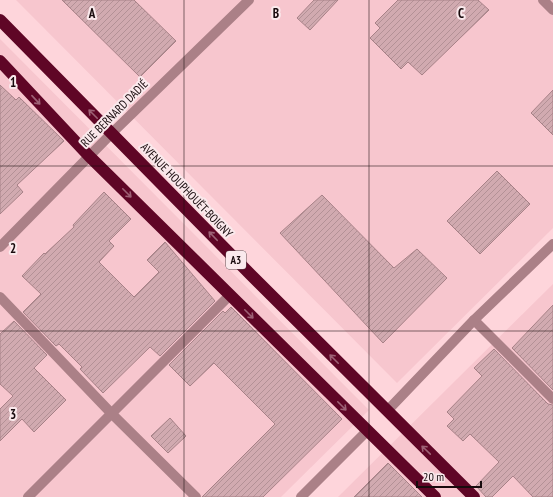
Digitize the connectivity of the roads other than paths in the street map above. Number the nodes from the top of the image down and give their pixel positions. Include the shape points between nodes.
1 (248, 0) edge
2 (543, 0) edge
3 (553, 10) edge
4 (0, 20) edge
5 (0, 61) edge
6 (112, 133) junction
7 (89, 156) junction
8 (553, 244) edge
9 (0, 247) edge
10 (230, 295) junction
11 (0, 297) edge
12 (474, 320) junction
13 (553, 399) edge
14 (387, 412) junction
15 (112, 414) junction
16 (367, 431) junction
17 (28, 497) edge
18 (196, 497) edge
19 (301, 497) edge
20 (435, 497) edge
21 (474, 497) edge

1 - 6 street, RUE BERNARD DADIÉ
2 - 3 street
6 -> 4 highway, AVENUE HOUPHOUËT-BOIGNY / A3
5 -> 7 highway, A3
6 - 7 street, RUE BERNARD DADIÉ
14 -> 6 highway, AVENUE HOUPHOUËT-BOIGNY / A3
7 - 9 street, RUE BERNARD DADIÉ
7 -> 10 highway, A3
8 - 12 street
10 - 15 street
10 -> 16 highway, A3
11 - 15 street
12 - 13 street
12 - 14 street
21 -> 14 highway, AVENUE HOUPHOUËT-BOIGNY / A3
15 - 17 street
15 - 18 street
16 - 19 street
16 - 20 highway, A3

